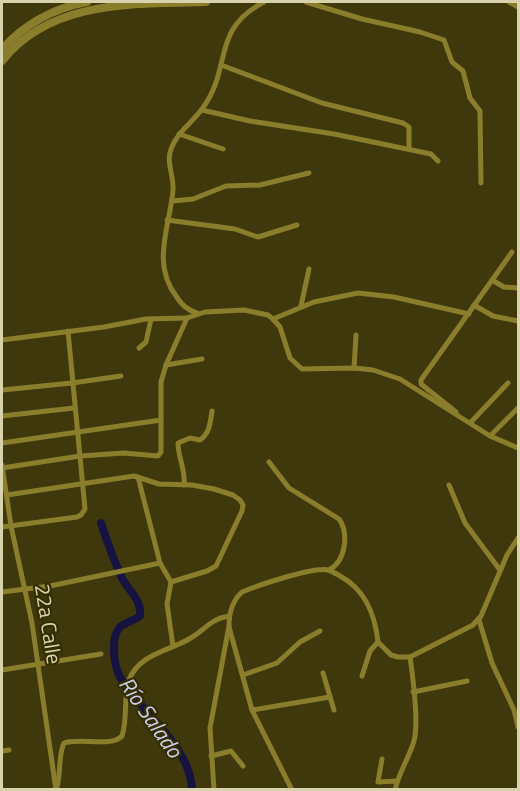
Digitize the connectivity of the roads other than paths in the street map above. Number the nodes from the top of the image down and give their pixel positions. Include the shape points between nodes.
1 (87, 2) edge
2 (206, 2) edge
3 (264, 2) edge
4 (306, 2) edge
5 (509, 2) edge
6 (519, 7) edge
7 (2, 49) edge
8 (2, 61) edge
9 (221, 65) junction
10 (202, 110) junction
11 (179, 134) junction
12 (223, 148) dead end
13 (409, 149) junction
14 (438, 161) dead end
15 (309, 173) dead end
16 (481, 183) dead end
17 (172, 201) junction
18 (167, 220) junction
19 (297, 225) dead end
20 (512, 252) dead end
21 (309, 269) dead end
22 (492, 280) junction
23 (519, 288) edge
24 (474, 305) junction
25 (301, 306) junction
26 (198, 313) junction
27 (469, 314) junction
28 (187, 318) junction
29 (151, 319) junction
30 (273, 319) junction
31 (519, 321) edge
32 (68, 332) junction
33 (356, 335) dead end
34 (2, 340) edge
35 (139, 348) dead end
36 (202, 359) dead end
37 (166, 365) junction
38 (354, 368) junction
39 (121, 376) dead end
40 (508, 382) dead end
41 (72, 383) junction
42 (2, 390) edge
43 (74, 408) junction
44 (519, 408) edge
45 (212, 411) dead end
46 (2, 416) edge
47 (462, 417) junction
48 (161, 420) junction
49 (471, 422) junction
50 (77, 434) junction
51 (490, 436) junction
52 (2, 443) edge
53 (519, 448) edge
54 (80, 456) junction
55 (269, 462) dead end
56 (2, 467) edge
57 (138, 477) junction
58 (83, 483) junction
59 (184, 485) junction
60 (449, 485) dead end
61 (7, 495) junction
62 (11, 526) junction
63 (2, 527) edge
64 (519, 538) edge
65 (160, 563) junction
66 (329, 570) junction
67 (500, 570) junction
68 (171, 582) junction
69 (26, 588) junction
70 (2, 592) edge
71 (229, 616) junction
72 (479, 620) junction
73 (320, 631) dead end
74 (229, 637) junction
75 (378, 642) junction
76 (173, 646) junction
77 (101, 654) dead end
78 (410, 657) junction
79 (38, 663) junction
80 (2, 670) edge
81 (323, 673) dead end
82 (243, 675) junction
83 (362, 675) dead end
84 (467, 681) dead end
85 (413, 692) junction
86 (330, 697) junction
87 (252, 710) junction
88 (334, 710) dead end
89 (519, 727) edge
90 (9, 750) dead end
91 (2, 751) edge
92 (212, 756) junction
93 (382, 759) dead end
94 (243, 766) dead end
95 (397, 781) junction
96 (56, 789) edge
97 (214, 789) edge
98 (292, 789) edge
99 (396, 789) edge

1 - 7 main road via 42,17
2 - 8 main road via 71,11 35,29
3 - 9 street via 237,20
4 - 16 street via 444,40 452,62 463,71 470,98 480,111
5 - 6 street
9 - 10 street
9 - 13 street via 322,103 403,123 409,128
10 - 11 street
10 - 13 street
11 - 12 street
11 - 17 street via 169,159
13 - 14 street via 431,154
15 - 17 street via 260,185 226,186 193,199
17 - 18 street
18 - 19 street via 235,229 258,237
18 - 26 street via 163,255 168,284 186,308
20 - 22 street
21 - 25 street
22 - 23 street
22 - 24 street
24 - 27 street
24 - 31 street via 493,316
25 - 27 street via 358,293
25 - 30 street
26 - 28 street
26 - 30 street via 244,310
27 - 47 street via 421,380
28 - 29 street
28 - 37 street
29 - 32 street
29 - 35 street via 146,342
30 - 38 street via 280,327 290,358 302,369
32 - 34 street
32 - 41 street
33 - 38 street
36 - 37 street
37 - 48 street via 161,382
38 - 47 street via 400,379
39 - 41 street
40 - 49 street
41 - 42 street
41 - 43 street
43 - 46 street
43 - 50 street
44 - 51 street
45 - 59 street via 205,436 178,443 186,477
47 - 49 street
48 - 50 street
48 - 54 street via 158,456
49 - 51 street
50 - 52 street
50 - 54 street
51 - 53 street
54 - 56 street
54 - 58 street
55 - 66 street via 289,488 343,525 341,555
56 - 61 street, 22a Calle
57 - 58 street
57 - 59 street via 159,484
57 - 65 street
58 - 61 street
58 - 62 street via 85,504 81,515
59 - 68 street via 232,495 243,505 216,566
60 - 67 street via 465,523
61 - 62 street, 22a Calle
62 - 63 street
62 - 69 street, 22a Calle
64 - 67 street
65 - 68 street
65 - 69 street
66 - 71 street via 303,573 242,592
66 - 75 street via 360,591 372,611
67 - 72 street
68 - 76 street via 167,604
69 - 70 street
69 - 79 street, 22a Calle
71 - 74 street
71 - 76 street
72 - 78 street
72 - 89 street
73 - 82 street via 300,642 277,663
74 - 82 street
74 - 92 street via 210,728
75 - 78 street via 391,655
75 - 83 street via 370,651
76 - 96 street via 154,654 135,671 127,691 122,736 113,742 64,743
77 - 79 street
78 - 85 street
79 - 80 street
79 - 96 street, 22a Calle
81 - 86 street
82 - 87 street
84 - 85 street
85 - 95 street via 415,735
86 - 87 street
86 - 88 street
87 - 98 street
90 - 91 street
92 - 94 street via 231,751
92 - 97 street
93 - 95 street via 378,782
95 - 99 street

